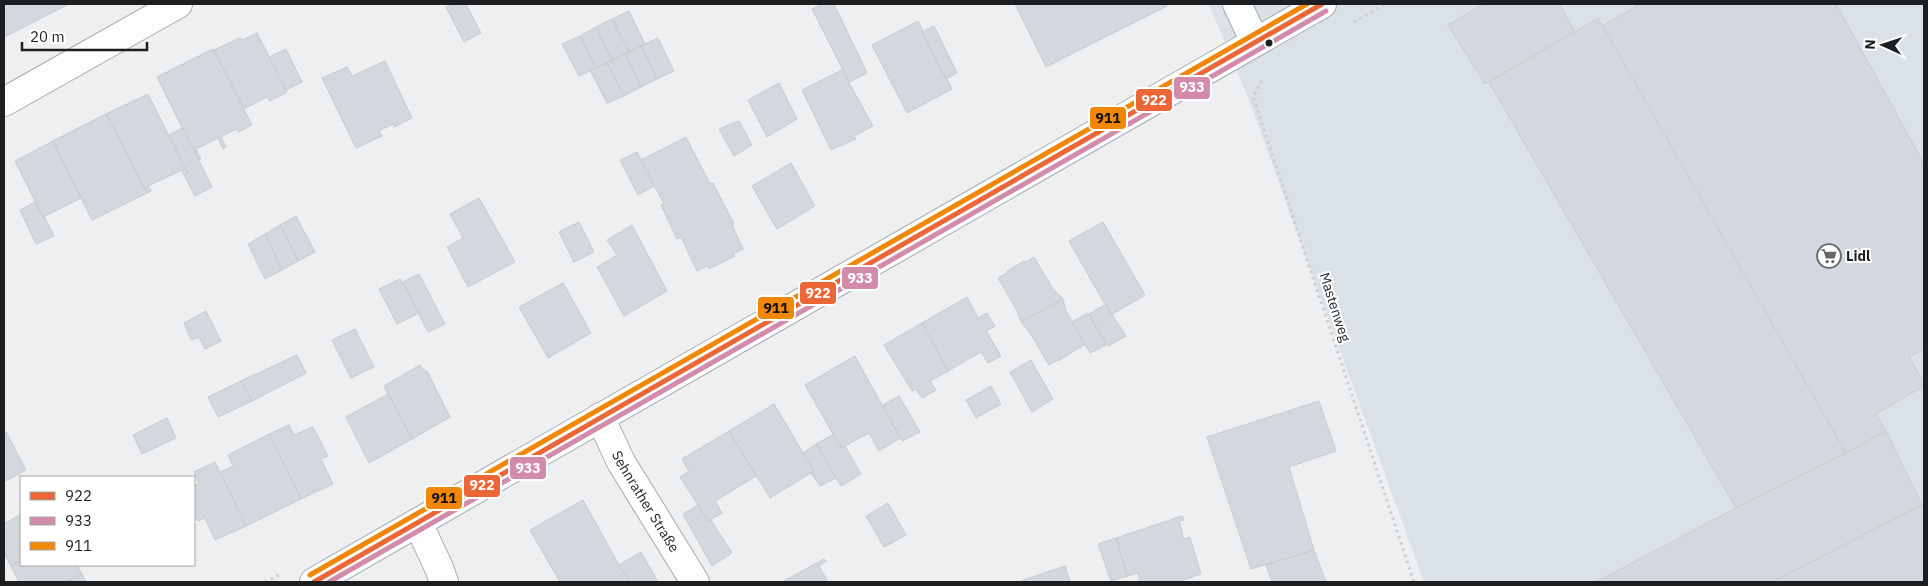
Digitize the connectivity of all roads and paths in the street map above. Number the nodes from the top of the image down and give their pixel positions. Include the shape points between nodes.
1 (178, 4) edge
2 (1237, 4) edge
3 (1322, 4) edge
4 (1254, 42) junction
5 (4, 102) edge
6 (600, 418) junction
7 (418, 523) junction
8 (314, 582) edge
9 (444, 582) edge
10 (695, 582) edge
11 (1414, 582) edge

1 - 5 street
2 - 4 street
3 - 4 street
4 - 6 street
4 - 11 path, Mastenweg via 1266,71 1253,97
6 - 7 street
6 - 10 street, Sehnrather Straße via 621,462
7 - 8 street
7 - 9 street

